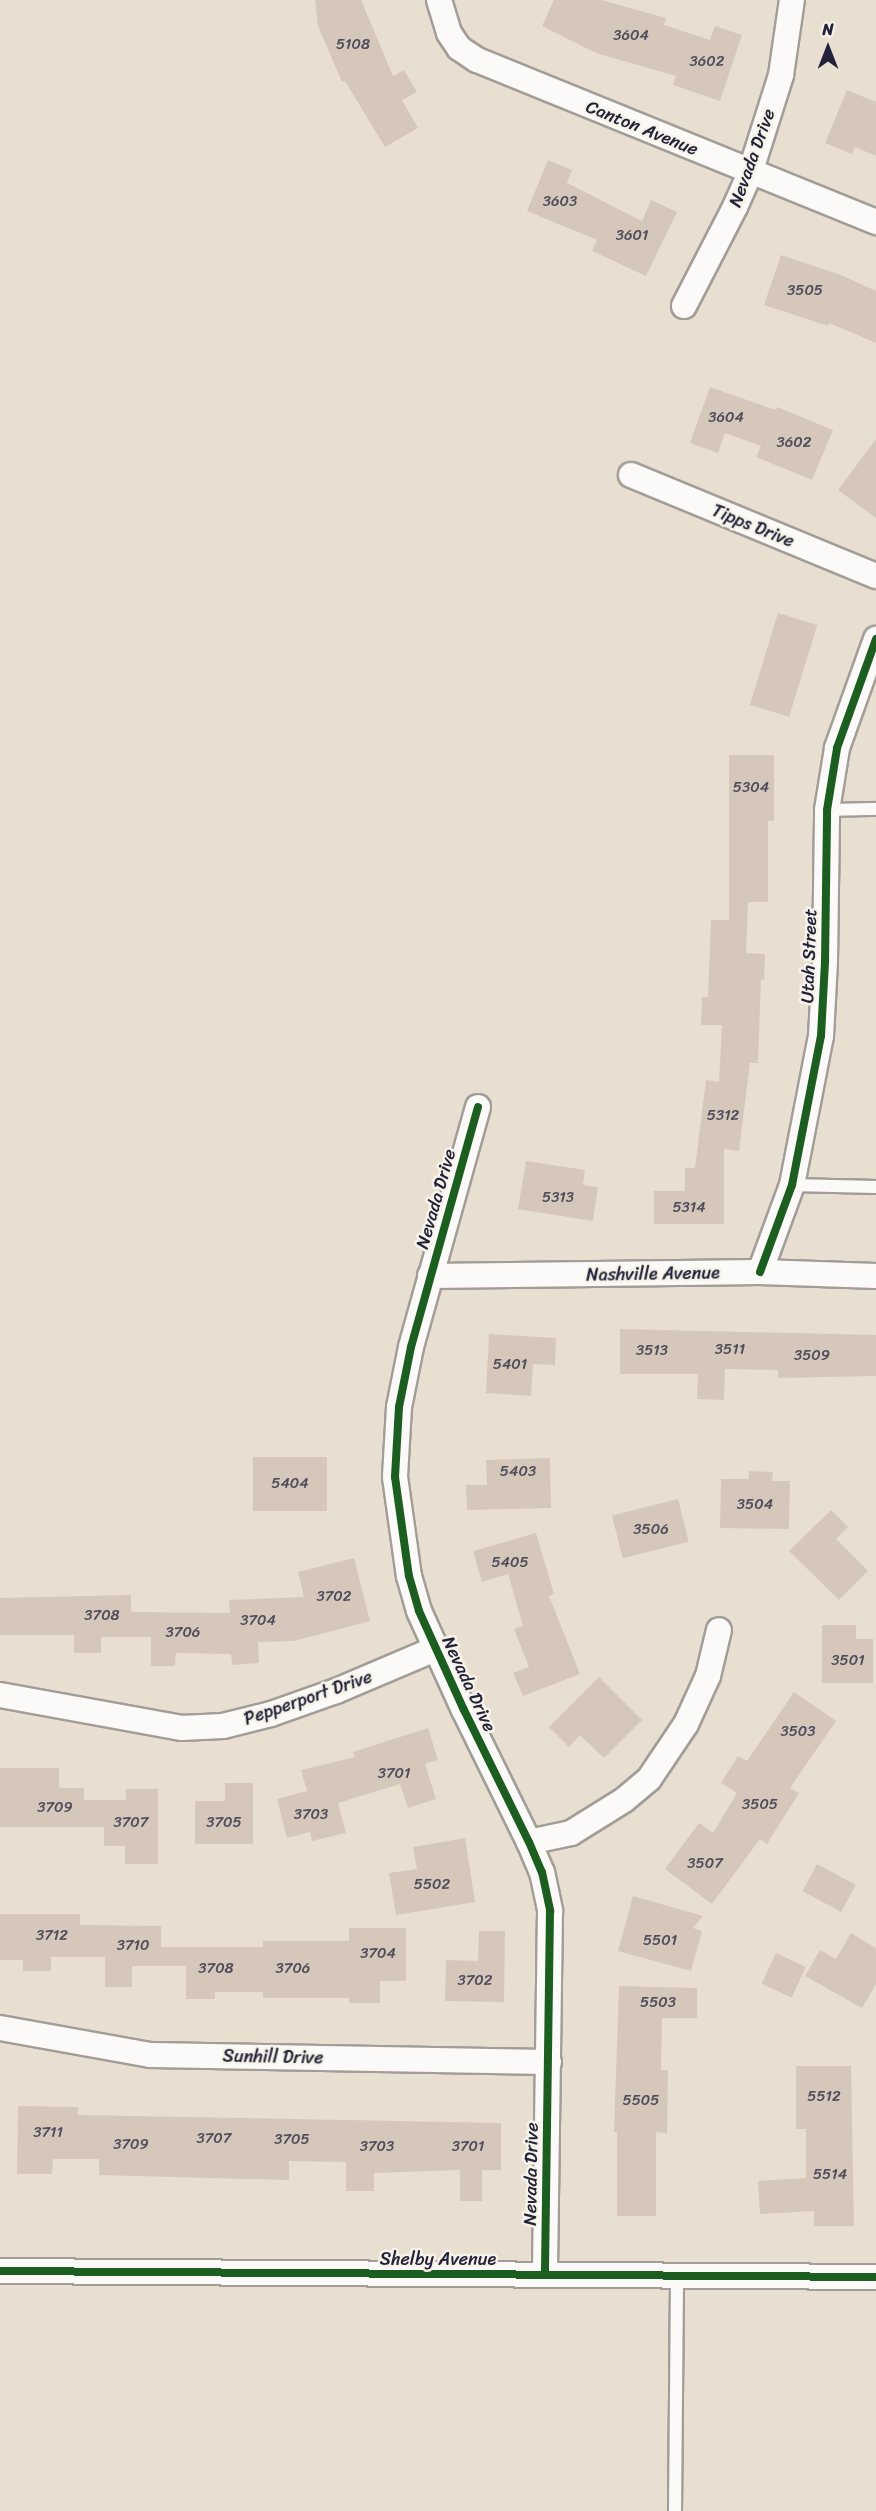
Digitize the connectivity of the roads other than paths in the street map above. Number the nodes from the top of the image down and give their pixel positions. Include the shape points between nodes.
1 (439, 0) edge
2 (792, 0) edge
3 (750, 172) junction
4 (876, 222) edge
5 (684, 306) dead end
6 (631, 475) dead end
7 (876, 576) edge
8 (876, 639) edge
9 (876, 809) edge
10 (827, 810) junction
11 (478, 1107) dead end
12 (792, 1185) junction
13 (876, 1187) edge
14 (760, 1272) junction
15 (430, 1276) junction
16 (876, 1276) edge
17 (719, 1630) dead end
18 (435, 1649) junction
19 (0, 1695) edge
20 (529, 1842) junction
21 (0, 2028) edge
22 (549, 2062) junction
23 (0, 2271) edge
24 (545, 2274) junction
25 (677, 2277) junction
26 (876, 2277) edge
27 (675, 2511) edge

1 - 3 street, Canton Avenue via 449,33 459,48 477,60
2 - 3 street, Nevada Drive via 781,75
3 - 4 street, Canton Avenue
3 - 5 street, Nevada Drive
6 - 7 street, Tipps Drive
8 - 10 street, Utah Street via 837,748
9 - 10 lane
10 - 12 street, Utah Street via 821,1036
11 - 15 street, Nevada Drive
12 - 13 lane
12 - 14 street, Utah Street
14 - 15 street, Nashville Avenue
14 - 16 street, Nashville Avenue
15 - 18 street, Nevada Drive via 399,1407 395,1477 409,1576
17 - 20 street via 708,1676 686,1724 649,1779 624,1800 571,1833
18 - 19 street, Pepperport Drive via 336,1691 223,1726 181,1728
18 - 20 street, Nevada Drive
20 - 22 street, Nevada Drive via 542,1872 550,1911
21 - 22 street, Sunhill Drive via 150,2055
22 - 24 street, Nevada Drive
23 - 24 street, Shelby Avenue
24 - 25 street, Shelby Avenue
25 - 26 street, Shelby Avenue
25 - 27 lane

